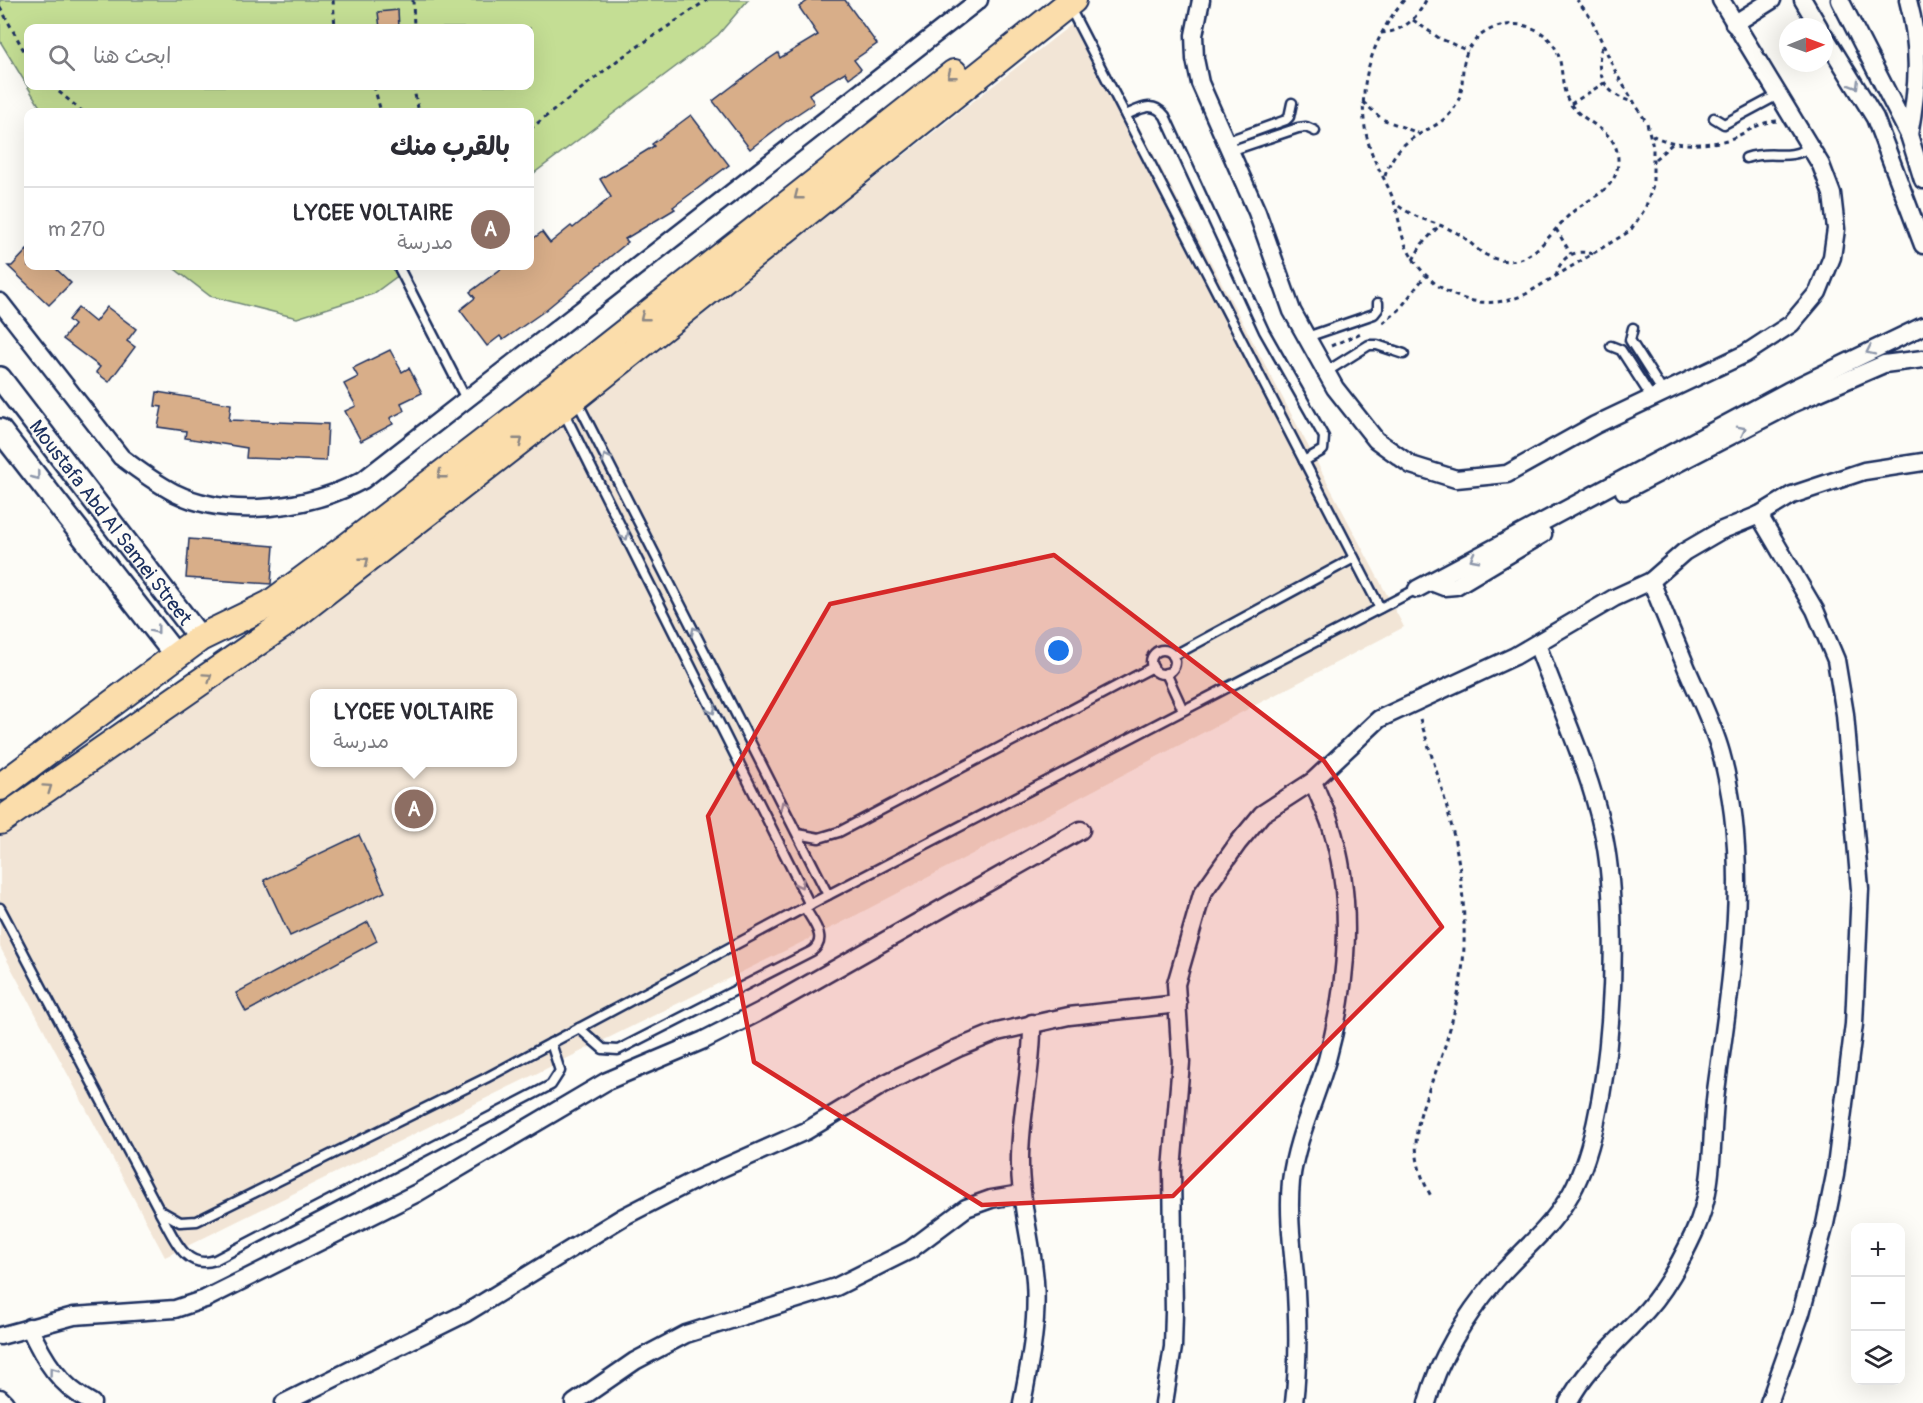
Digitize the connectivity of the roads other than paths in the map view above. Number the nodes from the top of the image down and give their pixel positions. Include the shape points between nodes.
1 (980, 0) edge
2 (1201, 0) edge
3 (1721, 0) edge
4 (1773, 0) edge
5 (1803, 0) edge
6 (1841, 0) edge
7 (1063, 1) edge
8 (1913, 3) edge
9 (1814, 18) edge
10 (1734, 24) junction
11 (1833, 50) edge
12 (1778, 95) junction
13 (1292, 103) dead end
14 (1126, 115) junction
15 (1714, 118) dead end
16 (1315, 131) dead end
17 (1909, 135) junction
18 (1228, 147) junction
19 (1811, 147) junction
20 (1746, 158) dead end
21 (1923, 180) edge
22 (1923, 245) edge
23 (400, 270) edge
24 (0, 302) edge
25 (1378, 303) dead end
26 (1923, 326) edge
27 (1633, 328) dead end
28 (1307, 337) junction
29 (1611, 346) dead end
30 (1404, 354) dead end
31 (1923, 359) edge
32 (1326, 372) junction
33 (0, 378) edge
34 (1658, 395) junction
35 (466, 399) junction
36 (568, 403) junction
37 (0, 430) edge
38 (1304, 461) junction
39 (1923, 462) edge
40 (1759, 515) junction
41 (1354, 558) junction
42 (1651, 581) junction
43 (1424, 585) junction
44 (1380, 608) junction
45 (200, 638) junction
46 (1537, 644) junction
47 (176, 656) junction
48 (1173, 656) junction
49 (1153, 668) junction
50 (1166, 673) junction
51 (1183, 710) junction
52 (1312, 781) junction
53 (0, 787) edge
54 (0, 821) edge
55 (1081, 831) dead end
56 (798, 834) junction
57 (828, 895) junction
58 (807, 906) junction
59 (0, 908) edge
60 (1178, 1004) junction
61 (1032, 1023) junction
62 (579, 1028) junction
63 (551, 1043) junction
64 (1021, 1194) junction
65 (159, 1210) junction
66 (29, 1327) junction
67 (0, 1336) edge
68 (0, 1398) edge
69 (5, 1403) edge
70 (92, 1403) edge
71 (284, 1403) edge
72 (574, 1403) edge
73 (1022, 1403) edge
74 (1164, 1403) edge
75 (1294, 1403) edge
76 (1427, 1403) edge
77 (1568, 1403) edge
78 (1769, 1403) edge

1 - 35 street
2 - 18 street via 1194,35 1195,59 1200,83
3 - 10 street
4 - 10 street
5 - 9 street
6 - 17 street
7 - 14 lane
7 - 36 main road
7 -> 45 main road via 270,604
8 - 17 street via 1918,76
10 - 12 street
11 -> 22 street via 1875,118
12 - 15 lane via 1724,124
12 - 19 street
13 - 18 lane via 1286,120
14 - 38 lane
14 - 38 lane via 1150,106 1165,116 1264,331 1324,437 1323,450
16 - 18 lane via 1298,128
17 - 21 street
18 - 28 street
19 - 20 lane via 1797,155 1762,153
19 - 34 street via 1832,194 1836,229 1832,257 1818,292 1791,324 1745,354
23 - 35 lane
24 - 35 street via 121,457 177,494 210,504 280,506 339,493 363,480
25 - 28 lane via 1374,314
26 -> 43 street via 1788,391
27 - 34 lane via 1630,340
28 - 32 street
29 - 34 lane via 1621,350
30 - 32 lane via 1369,345
43 -> 31 street via 1456,586 1593,507 1794,403 1884,364
32 - 34 street via 1376,440 1411,465 1456,479 1507,474
33 - 45 street, Moustafa Abd Al Samei Street
54 -> 36 main road via 284,624
56 -> 36 lane
36 -> 58 lane
37 -> 47 street, Moustafa Abd Al Samei Street
38 - 41 lane
39 - 40 street via 1828,481 1792,495
40 - 42 street via 1684,552
40 - 78 street via 1815,610 1836,660 1845,714 1860,888 1854,1024 1835,1174 1801,1313
41 - 44 lane
41 - 48 lane
42 - 46 street via 1614,598
42 - 77 street via 1720,752 1737,837 1735,938 1715,1099 1712,1171 1702,1215 1661,1292 1598,1361
43 - 44 lane
44 - 51 lane
45 - 47 main road
46 - 52 street via 1379,719
46 - 76 street via 1590,784 1611,882 1612,977 1600,1095 1589,1151 1569,1198 1543,1234 1496,1280 1468,1316
47 - 53 main road
48 - 49 lane via 1166,651 1157,652 1152,659
48 - 50 lane via 1174,665
49 - 50 lane
49 - 56 lane via 839,832 819,838
50 - 51 lane
51 - 57 lane
52 - 60 street via 1262,814 1202,894 1180,964
52 - 75 street via 1338,853 1344,894 1345,959 1335,1028 1300,1138 1291,1182 1299,1354
55 - 66 street via 761,1011 583,1094 417,1193 205,1299 175,1310 74,1316
56 - 57 lane
57 - 58 lane
58 - 62 lane
58 - 62 lane via 820,936 812,951 618,1050 603,1049
59 - 65 lane
60 - 61 street
60 - 74 street via 1180,1079 1171,1199 1173,1347
61 - 64 street via 1030,1076 1021,1132
61 - 71 street via 997,1032 921,1065 806,1131 623,1217 466,1313
62 - 63 lane
63 - 65 lane via 205,1218 180,1222
63 - 65 lane via 560,1071 546,1088 216,1260 197,1262 186,1256
64 - 72 street via 966,1208 910,1250 836,1287 677,1338
64 - 73 street via 1032,1253 1036,1315
66 - 67 street
70 -> 66 street via 58,1379
68 - 69 street

